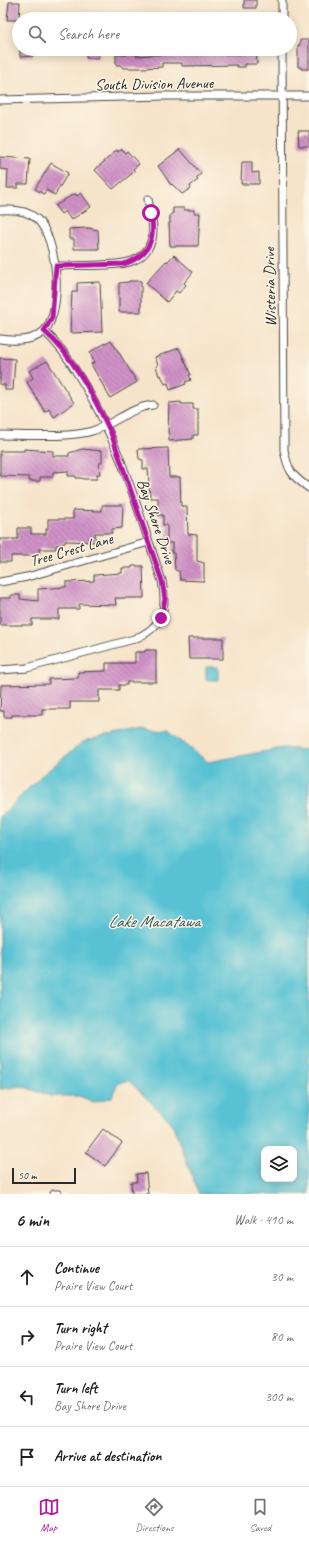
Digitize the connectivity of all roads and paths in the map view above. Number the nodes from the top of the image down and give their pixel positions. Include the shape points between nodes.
1 (282, 0) edge
2 (282, 12) edge
3 (282, 56) edge
4 (281, 96) junction
5 (309, 96) edge
6 (0, 100) edge
7 (148, 199) dead end
8 (0, 210) edge
9 (56, 266) junction
10 (44, 331) junction
11 (0, 339) edge
12 (153, 405) dead end
13 (107, 425) junction
14 (0, 435) edge
15 (309, 488) edge
16 (149, 542) junction
17 (0, 582) edge
18 (0, 670) edge
19 (54, 1194) edge
20 (58, 1194) edge

1 - 2 street
3 - 4 street, Wisteria Drive
4 - 5 street, South Division Avenue
4 - 6 street, South Division Avenue
4 - 15 street, Wisteria Drive via 284,450 286,464 292,476
7 - 9 street via 152,239 140,257 124,264
8 - 9 street via 20,210 37,219 47,234
9 - 10 street via 52,318
10 - 11 street via 25,340
10 - 13 street, Bay Shore Drive via 61,347
12 - 13 street via 139,408
13 - 14 street via 81,434
13 - 16 street, Bay Shore Drive
16 - 17 street, Tree Crest Lane via 27,577
16 - 18 street, Bay Shore Drive via 165,599 161,618 150,632 134,639 27,668
19 - 20 street

